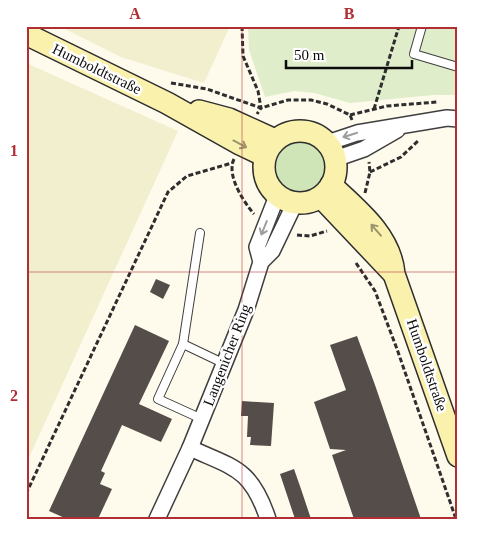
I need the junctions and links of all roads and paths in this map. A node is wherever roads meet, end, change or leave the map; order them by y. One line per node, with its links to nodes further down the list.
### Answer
1 (242, 26): 8 (path)
2 (399, 26): 9 (path)
3 (422, 26): 5 (lane)
4 (26, 34): 6 (street, Humboldtstraße)
5 (458, 67)
6 (166, 92): 8 (path); 15 (street, Humboldtstraße)
7 (445, 101): 9 (path)
8 (261, 108): 10 (path)
9 (374, 109): 10 (path)
10 (350, 115): 13 (path)
11 (458, 119): 12 (street)
12 (407, 124): 13 (street); 16 (street)
13 (357, 133): 17 (street, one-way to 17)
14 (426, 137): 18 (path)
15 (270, 148): 17 (street); 20 (street)
16 (364, 149): 17 (street); 18 (path)
17 (331, 151): 19 (street)
18 (370, 172): 21 (path)
19 (326, 191): 20 (street); 21 (street, Humboldtstraße)
20 (286, 200): 22 (street, Langenicher Ring); 23 (street, Langenicher Ring)
21 (340, 219): 23 (path); 25 (path); 32 (street, Humboldtstraße)
22 (266, 223): 27 (street, Langenicher Ring, one-way to 27); 33 (path)
23 (282, 230): 27 (street, Langenicher Ring)
24 (200, 233): 28 (lane)
25 (332, 239)
26 (352, 258): 36 (path)
27 (260, 262): 29 (street, Langenicher Ring)
28 (184, 344): 29 (lane); 30 (lane)
29 (225, 364): 30 (street, Langenicher Ring)
30 (202, 420): 31 (street, Langenicher Ring)
31 (190, 448): 34 (street, Langenicher Ring); 35 (street)
32 (458, 456)
33 (26, 494)
34 (157, 519)
35 (268, 519)
36 (456, 519)

